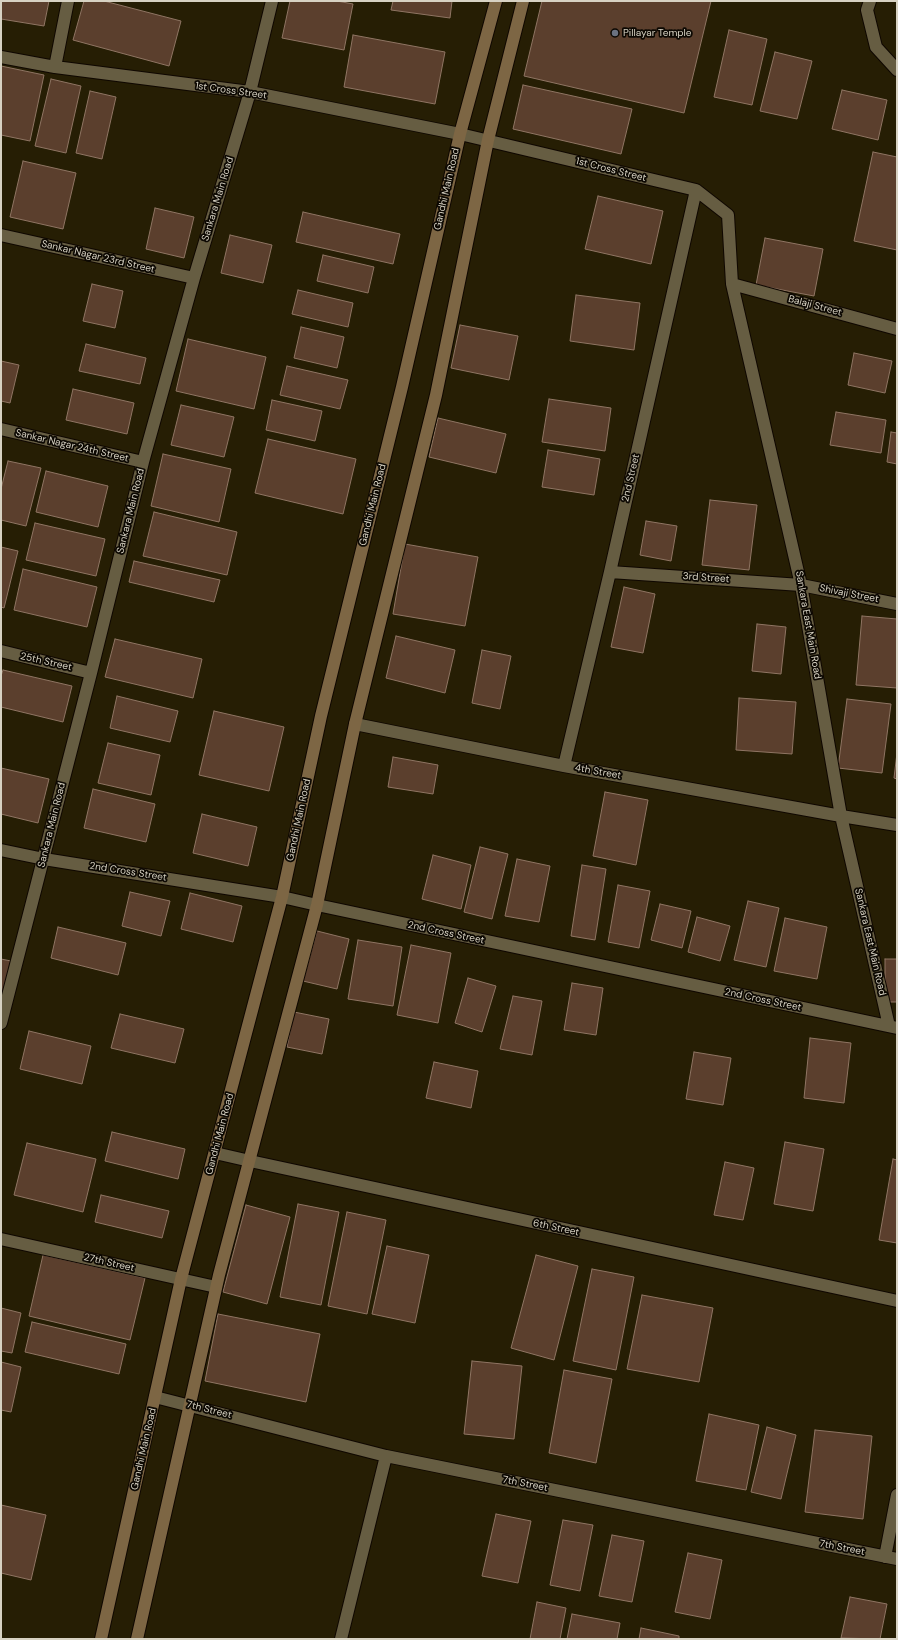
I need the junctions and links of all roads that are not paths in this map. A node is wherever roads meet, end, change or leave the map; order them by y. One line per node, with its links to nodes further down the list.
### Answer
1 (68, 1): 7 (street)
2 (272, 1): 9 (street, Sankara Main Road)
3 (496, 1): 10 (street, Gandhi Main Road)
4 (523, 1): 11 (street)
5 (869, 6): 8 (street)
6 (1, 56): 7 (street, 1st Cross Street)
7 (55, 67): 9 (street, 1st Cross Street)
8 (897, 70)
9 (250, 92): 10 (street, 1st Cross Street); 15 (street, Sankara Main Road)
10 (460, 134): 11 (street, 1st Cross Street); 31 (street, Gandhi Main Road)
11 (488, 140): 12 (street, 1st Cross Street); 25 (street)
12 (696, 190): 13 (street, 1st Cross Street); 20 (street, 2nd Street)
13 (728, 215): 16 (street, Sankara East Main Road)
14 (1, 235): 15 (street, Sankar Nagar 23rd Street)
15 (194, 278): 19 (street, Sankara Main Road)
16 (732, 284): 17 (street, Balaji Street); 21 (street, Sankara East Main Road)
17 (897, 329)
18 (1, 429): 19 (street, Sankar Nagar 24th Street)
19 (143, 462): 24 (street, Sankara Main Road)
20 (610, 572): 21 (street, 3rd Street); 26 (street, 2nd Street)
21 (801, 585): 22 (street, Shivaji Street); 27 (street, Sankara East Main Road)
22 (897, 604)
23 (1, 651): 24 (street, 25th Street)
24 (91, 673): 30 (street, Sankara Main Road)
25 (355, 724): 26 (street, 4th Street); 32 (street)
26 (564, 766): 27 (street, 4th Street)
27 (841, 816): 28 (street, 4th Street); 34 (street, Sankara East Main Road)
28 (897, 825)
29 (1, 850): 30 (street, 2nd Cross Street)
30 (44, 859): 31 (street, 2nd Cross Street); 33 (street, Sankara Main Road)
31 (282, 897): 32 (street, 2nd Cross Street); 35 (street, Gandhi Main Road)
32 (316, 905): 34 (street, 2nd Cross Street); 36 (street)
33 (1, 1023)
34 (893, 1027)
35 (215, 1153): 36 (street, 6th Street); 38 (street, Gandhi Main Road)
36 (250, 1161): 39 (street); 40 (street, 6th Street)
37 (1, 1239): 38 (street, 27th Street)
38 (181, 1279): 39 (street, 27th Street); 41 (street, Gandhi Main Road)
39 (216, 1287): 42 (street)
40 (897, 1302)
41 (156, 1397): 42 (street, 7th Street); 46 (street, Gandhi Main Road)
42 (190, 1405): 43 (street, 7th Street); 47 (street)
43 (386, 1456): 45 (street, 7th Street); 48 (street)
44 (897, 1495): 45 (street)
45 (891, 1558)
46 (101, 1639)
47 (137, 1639)
48 (341, 1639)

